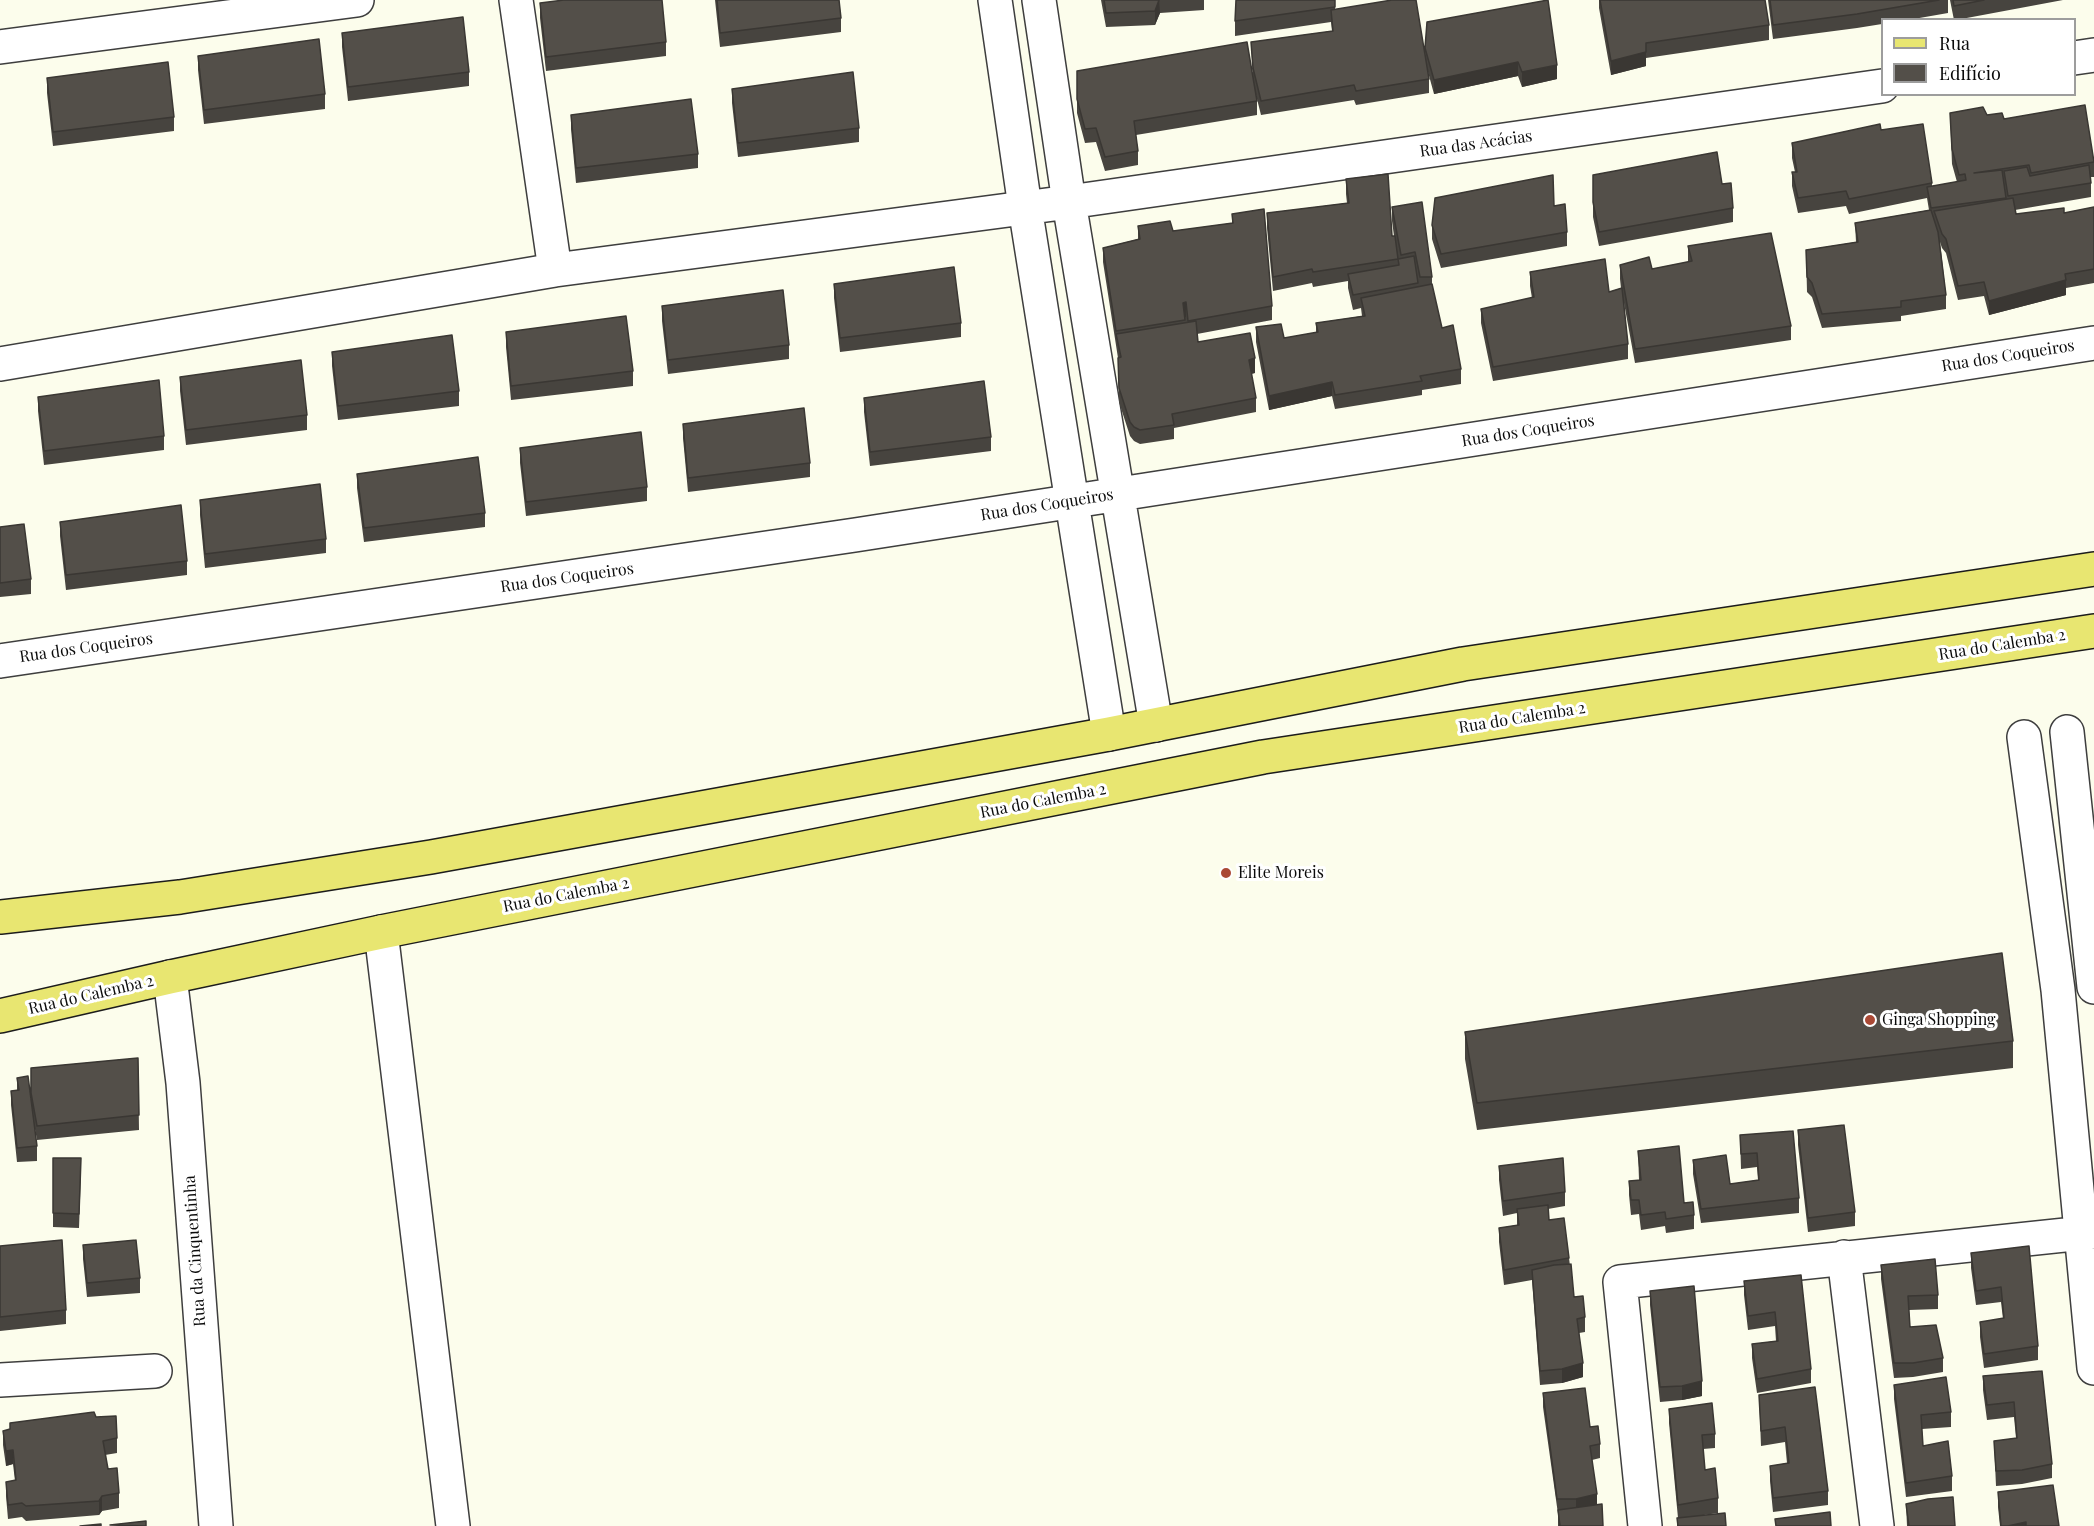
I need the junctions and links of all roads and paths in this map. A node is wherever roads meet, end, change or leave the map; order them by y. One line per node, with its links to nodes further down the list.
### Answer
1 (357, 0): 5 (street)
2 (516, 0): 11 (street)
3 (995, 0): 10 (street)
4 (1039, 0): 9 (street)
5 (0, 47)
6 (2094, 55): 7 (street)
7 (2076, 58)
8 (1881, 86): 9 (street, Rua das Acácias)
9 (1070, 202): 10 (street, Rua das Acácias); 14 (street)
10 (1024, 207): 11 (street, Rua das Acácias); 15 (street)
11 (555, 270): 13 (street, Rua das Acácias)
12 (2094, 343): 14 (street, Rua dos Coqueiros)
13 (0, 364)
14 (1118, 494): 15 (street, Rua dos Coqueiros); 19 (street)
15 (1071, 501): 18 (street, Rua dos Coqueiros); 21 (street)
16 (2094, 569): 19 (main road)
17 (2094, 631): 24 (main road, Rua do Calemba 2)
18 (0, 661)
19 (1156, 725): 21 (main road)
20 (2067, 732): 26 (street)
21 (1109, 734): 23 (main road)
22 (2024, 737): 28 (street)
23 (0, 917)
24 (381, 932): 25 (main road, Rua do Calemba 2); 34 (street)
25 (170, 977): 27 (main road, Rua do Calemba 2); 33 (street, Rua da Cinquentinha)
26 (2094, 987)
27 (0, 1016)
28 (2087, 1233): 29 (street); 30 (street)
29 (1844, 1257): 35 (street); 36 (street)
30 (2094, 1368)
31 (155, 1371): 32 (street)
32 (0, 1380)
33 (216, 1526)
34 (453, 1526)
35 (1645, 1526)
36 (1877, 1526)

